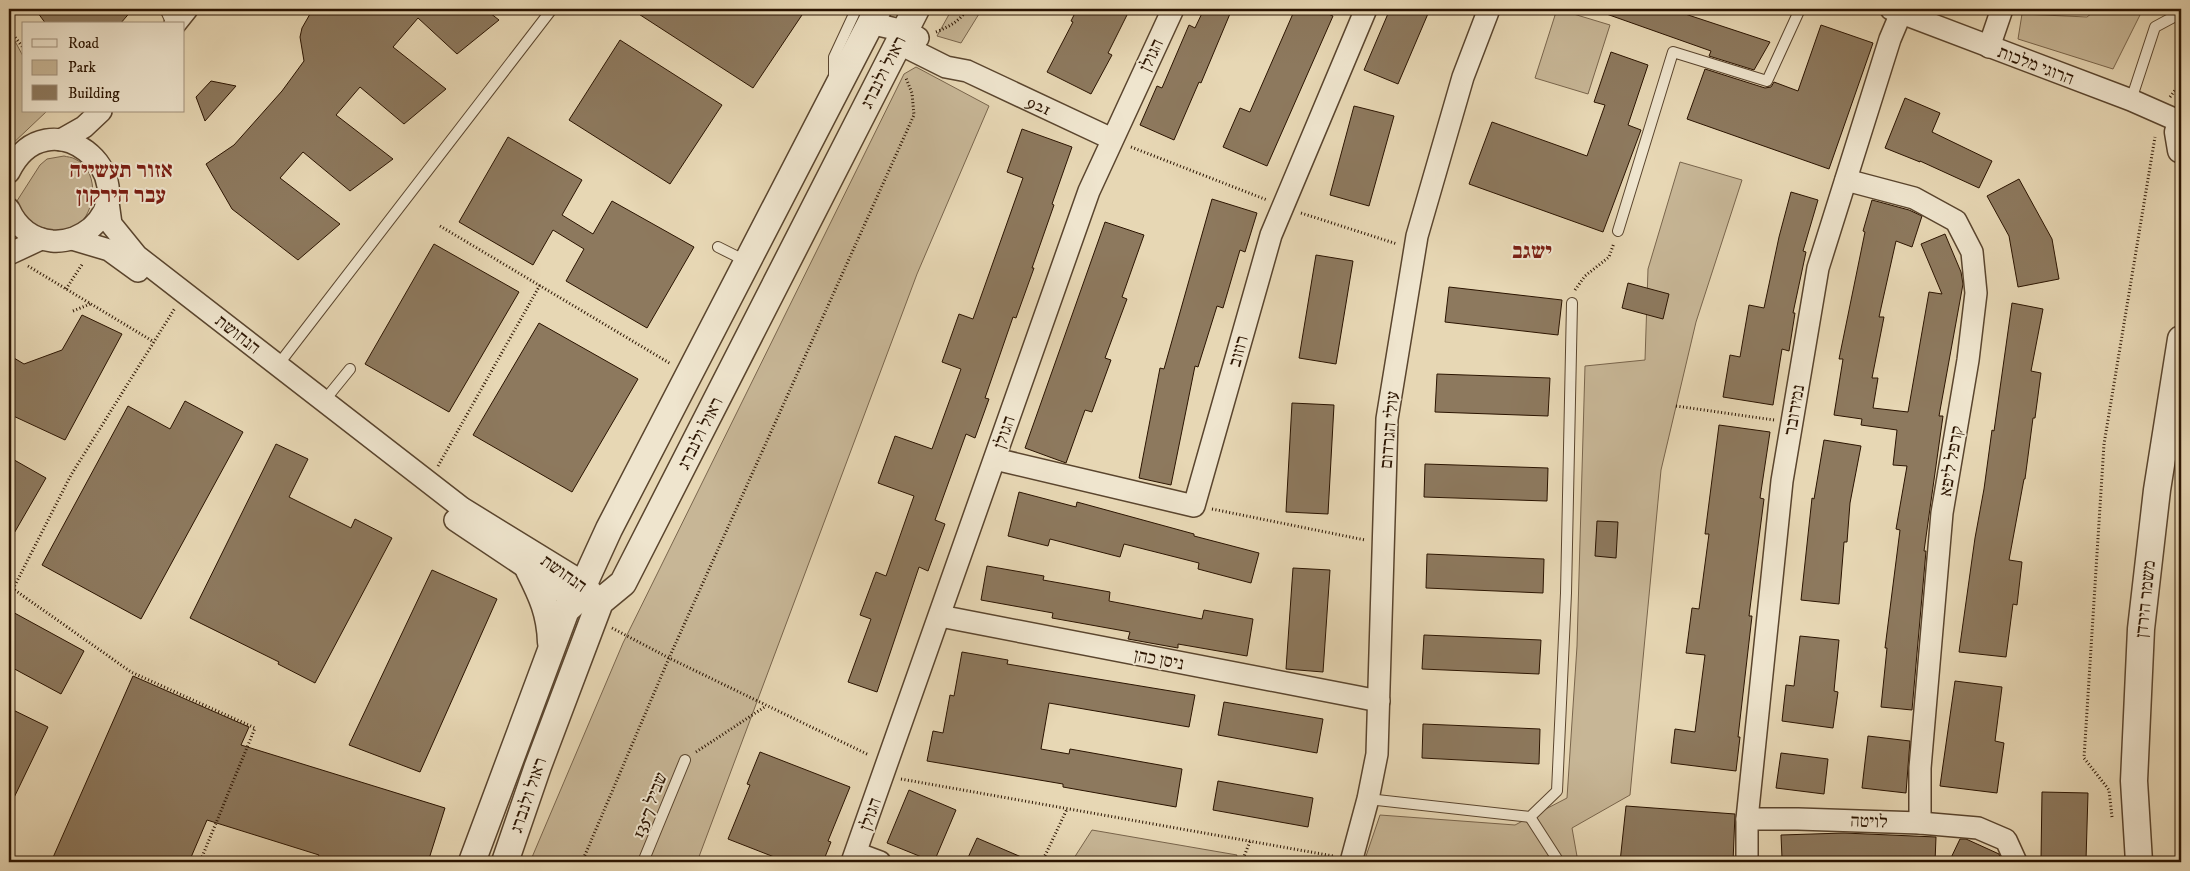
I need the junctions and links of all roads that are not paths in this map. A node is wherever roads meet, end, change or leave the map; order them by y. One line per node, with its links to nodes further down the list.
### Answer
1 (165, 9): 12 (lane)
2 (187, 9): 13 (street)
3 (552, 9): 34 (lane)
4 (1173, 9): 19 (street, הגולן)
5 (1366, 9): 37 (street, רוזוב)
6 (1489, 9): 42 (street, עולי הגרדום)
7 (1800, 9): 26 (lane)
8 (2002, 9): 15 (street)
9 (1896, 11): 15 (street, הרוגי מלכות); 23 (street, נמירובר)
10 (2181, 13): 16 (lane)
11 (865, 14): 14 (street); 31 (street, ראול ולנברג)
12 (172, 22)
13 (175, 22)
14 (908, 33): 19 (street, 921); 39 (street, ראול ולנברג)
15 (1989, 47): 16 (street, הרוגי מלכות)
16 (2131, 100): 18 (street, הרוגי מלכות)
17 (100, 112): 20 (street)
18 (2174, 119): 21 (street)
19 (1112, 139): 37 (street, הגולן)
20 (61, 140): 22 (street); 24 (street, הנחושת)
21 (2181, 150)
22 (9, 172)
23 (1846, 180): 46 (street, נמירובר); 47 (street, קרפל ליפא)
24 (107, 195): 28 (street); 34 (street, הנחושת)
25 (9, 209): 27 (street)
26 (1618, 231)
27 (41, 239): 28 (street); 30 (street)
28 (72, 239): 38 (street, הנחושת)
29 (718, 247): 31 (lane)
30 (9, 254)
31 (747, 262): 39 (street, ראול ולנברג)
32 (1572, 303): 45 (lane)
33 (2181, 339): 57 (street, משמר הירדן)
34 (278, 365): 36 (street, הנחושת)
35 (350, 368): 36 (lane)
36 (324, 401): 39 (street, הנחושת)
37 (994, 459): 40 (street, הגולן)
38 (530, 570): 39 (street, הנחושת); 41 (street)
39 (587, 595): 41 (street, ראול ולנברג); 51 (street, ראול ולנברג)
40 (940, 616): 42 (street, ניסן כהן); 48 (street, הגולן)
41 (551, 648): 50 (street, ראול ולנברג)
42 (1379, 701): 44 (street, עולי הגרדום)
43 (685, 760): 52 (lane, שביל 1357)
44 (1368, 799): 45 (lane); 49 (street, עולי הגרדום)
45 (1530, 817): 54 (lane)
46 (1747, 819): 47 (street, לויטה); 55 (street)
47 (1920, 822): 56 (street, לויטה)
48 (854, 857): 53 (street)
49 (1352, 861)
50 (472, 862)
51 (505, 862)
52 (643, 862)
53 (880, 862)
54 (1559, 862)
55 (1747, 862)
56 (2016, 862)
57 (2139, 862)

